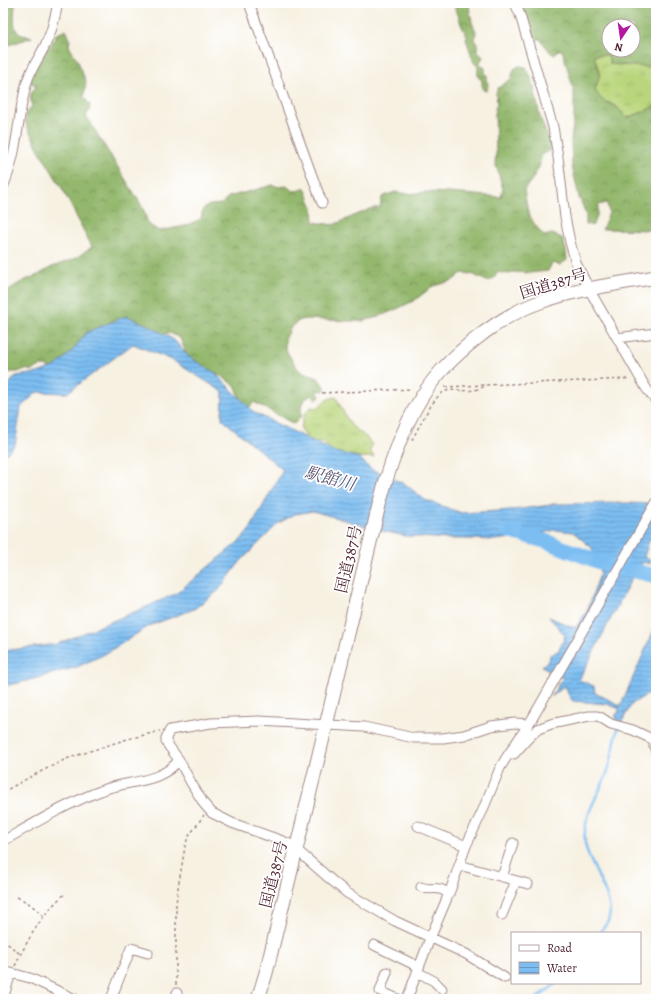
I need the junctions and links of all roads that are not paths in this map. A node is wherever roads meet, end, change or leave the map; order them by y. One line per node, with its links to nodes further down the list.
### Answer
1 (58, 3): 4 (street)
2 (249, 3): 5 (street)
3 (515, 3): 7 (street)
4 (3, 187)
5 (322, 203)
6 (656, 277): 7 (highway, 国道387号)
7 (590, 290): 9 (street); 13 (highway, 国道387号)
8 (656, 333): 9 (street)
9 (618, 338): 10 (street)
10 (656, 401)
11 (656, 503): 12 (street)
12 (530, 721): 13 (street); 17 (street)
13 (327, 723): 16 (street); 22 (highway, 国道387号)
14 (655, 739): 15 (street); 17 (street)
15 (656, 752)
16 (179, 760): 19 (street); 22 (street)
17 (499, 771): 21 (street)
18 (418, 826): 21 (street)
19 (3, 841)
20 (512, 843): 24 (street)
21 (466, 846): 23 (street)
22 (296, 850): 30 (street); 41 (highway, 国道387号)
23 (459, 865): 24 (street); 28 (street)
24 (502, 877): 25 (street)
25 (516, 881): 26 (street); 29 (street)
26 (528, 884)
27 (421, 887): 28 (street)
28 (449, 894): 30 (street)
29 (502, 915)
30 (431, 937): 33 (street); 36 (street)
31 (374, 945): 33 (street)
32 (148, 953): 40 (street)
33 (418, 970): 37 (street); 43 (street)
34 (7, 972): 38 (street); 39 (street)
35 (387, 972): 42 (street)
36 (505, 978)
37 (442, 989)
38 (3, 999)
39 (75, 999)
40 (111, 999)
41 (258, 999)
42 (398, 999)
43 (407, 999)

